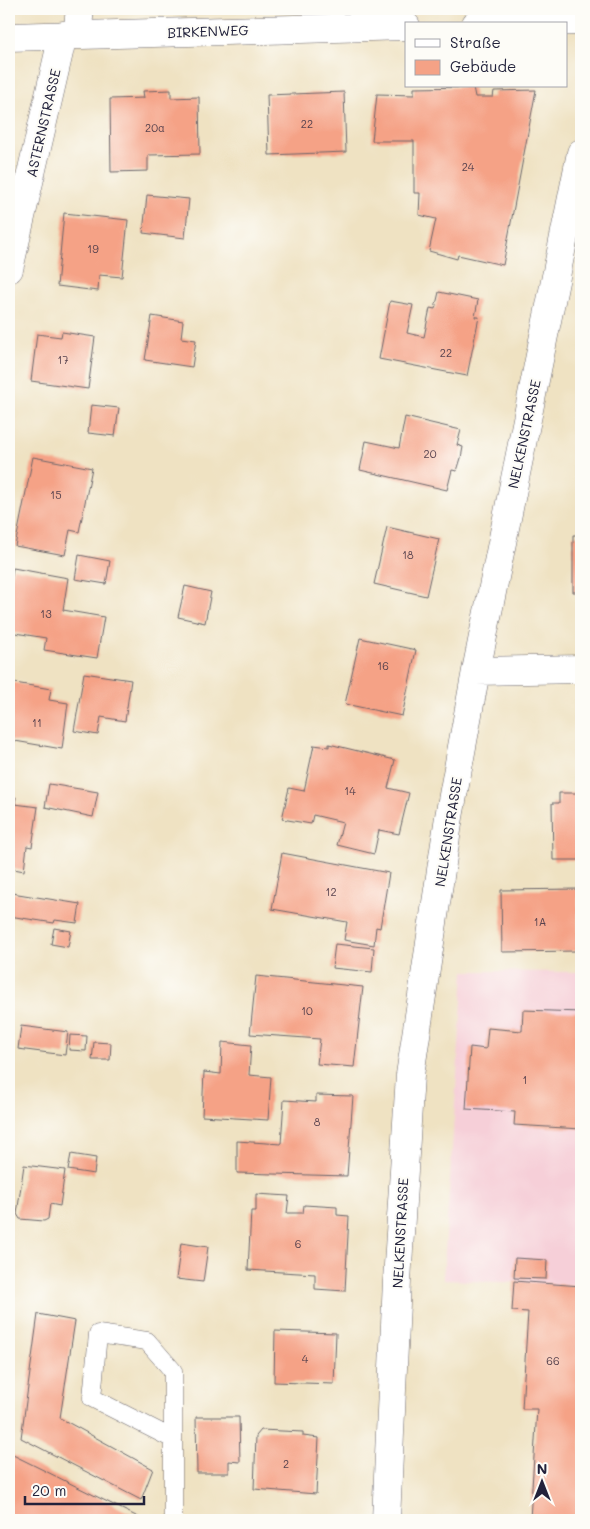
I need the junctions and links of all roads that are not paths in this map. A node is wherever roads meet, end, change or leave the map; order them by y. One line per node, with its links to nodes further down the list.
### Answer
1 (80, 9): 5 (street, ASTERNSTRASSE)
2 (581, 21): 3 (street)
3 (546, 22)
4 (405, 26): 5 (street, BIRKENWEG)
5 (70, 35): 6 (street, BIRKENWEG); 8 (street, ASTERNSTRASSE)
6 (9, 37)
7 (581, 153): 10 (street, NELKENSTRASSE)
8 (9, 269)
9 (581, 669): 10 (street)
10 (476, 671): 13 (street, NELKENSTRASSE)
11 (173, 1439): 11 (lane); 12 (lane)
12 (173, 1520)
13 (386, 1520)

